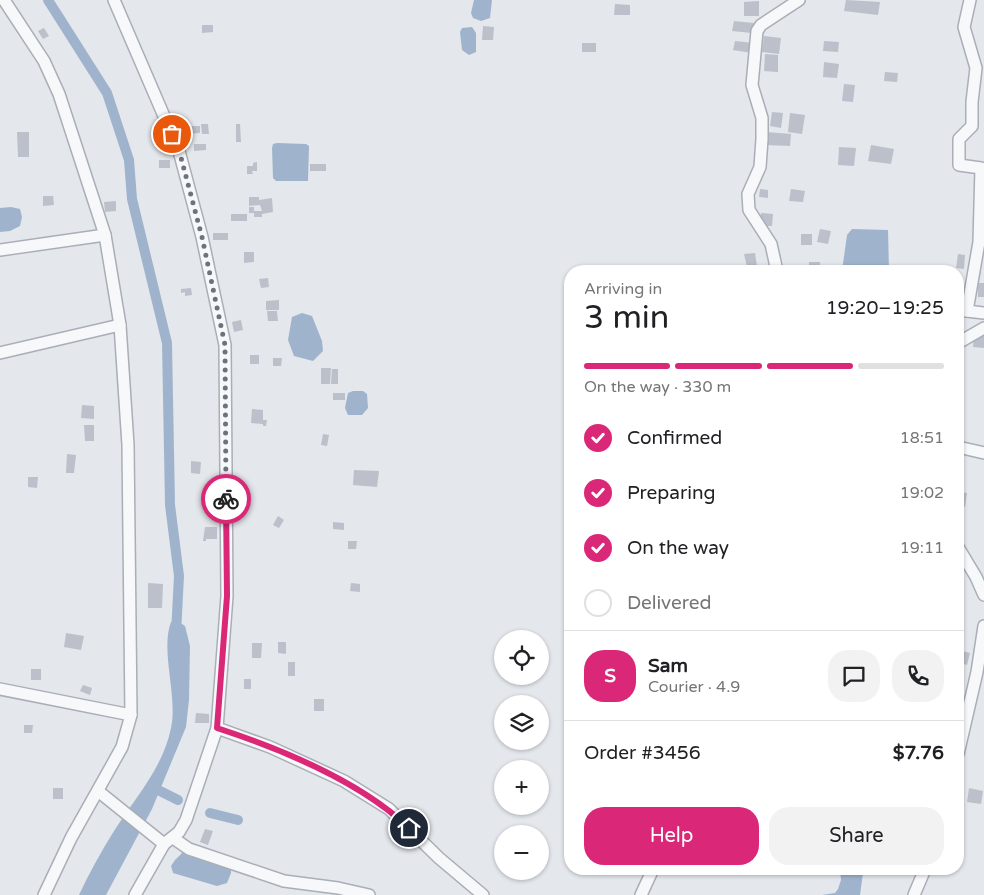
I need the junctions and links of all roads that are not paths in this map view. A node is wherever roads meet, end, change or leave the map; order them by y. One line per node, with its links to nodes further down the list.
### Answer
1 (4, 0): 5 (street)
2 (114, 0): 22 (street)
3 (799, 0): 7 (street)
4 (970, 0): 8 (street)
5 (105, 235): 6 (street); 11 (street)
6 (0, 250)
7 (776, 265)
8 (964, 302)
9 (964, 310): 10 (street)
10 (984, 313)
11 (120, 324): 14 (street); 21 (street)
12 (984, 328): 13 (street)
13 (964, 340)
14 (0, 353)
15 (964, 448): 16 (street)
16 (984, 453)
17 (964, 557): 18 (street)
18 (984, 595)
19 (984, 626): 23 (street)
20 (0, 689): 21 (street)
21 (131, 715): 24 (street)
22 (217, 728): 25 (street); 31 (street)
23 (964, 728)
24 (98, 791): 25 (street); 28 (street)
25 (168, 841): 29 (street); 30 (street)
26 (650, 875): 32 (street)
27 (922, 875): 33 (street)
28 (44, 895)
29 (135, 895)
30 (369, 895)
31 (483, 895)
32 (641, 895)
33 (914, 895)

